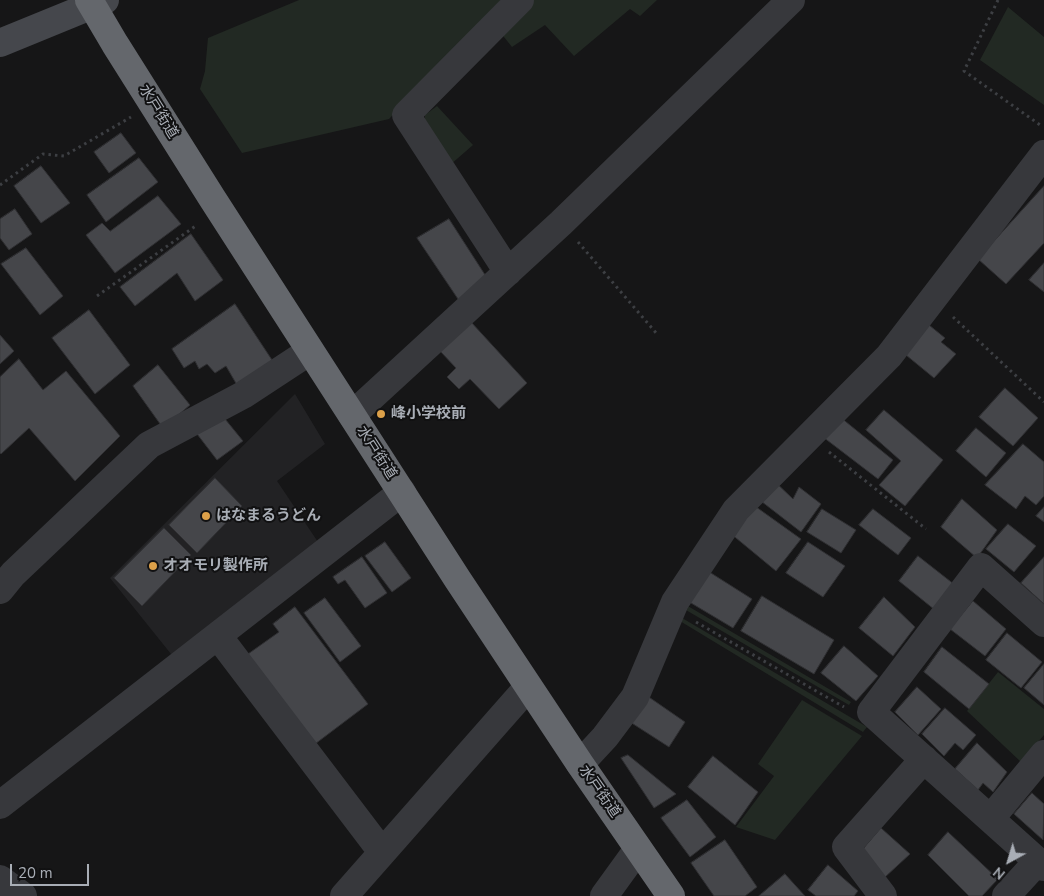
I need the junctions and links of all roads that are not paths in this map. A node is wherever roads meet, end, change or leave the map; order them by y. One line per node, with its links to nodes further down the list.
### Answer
1 (520, 0): 6 (street)
2 (791, 0): 6 (street)
3 (95, 1): 4 (street); 7 (highway, 水戸街道)
4 (0, 43)
5 (1044, 154): 16 (street)
6 (508, 272): 8 (street)
7 (310, 351): 8 (highway, 水戸街道); 10 (street)
8 (352, 415): 9 (highway, 水戸街道)
9 (402, 492): 12 (street); 13 (highway, 水戸街道)
10 (4, 574)
11 (1044, 622): 15 (street)
12 (218, 636): 17 (street); 20 (street)
13 (528, 687): 16 (highway, 水戸街道); 20 (street)
14 (1044, 754): 18 (street)
15 (924, 759): 18 (street); 27 (street)
16 (580, 764): 19 (highway, 水戸街道)
17 (0, 805)
18 (991, 818): 21 (street)
19 (638, 848): 25 (street); 26 (highway, 水戸街道)
20 (382, 852): 24 (street)
21 (1041, 864): 28 (street)
22 (0, 879): 23 (street)
23 (23, 896)
24 (344, 896)
25 (604, 896)
26 (671, 896)
27 (883, 896)
28 (1006, 896)

